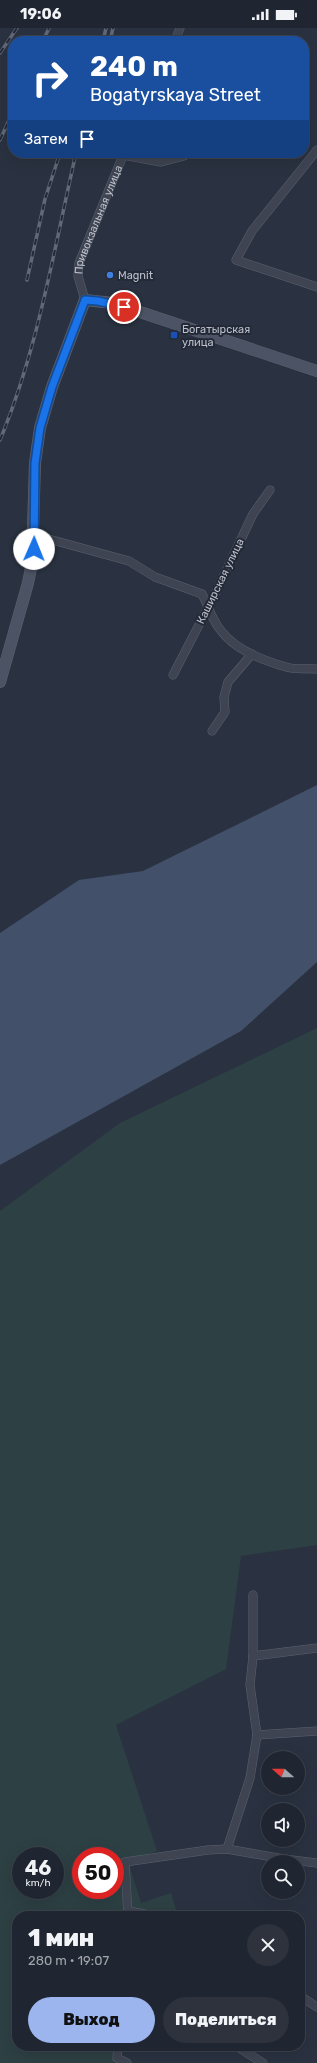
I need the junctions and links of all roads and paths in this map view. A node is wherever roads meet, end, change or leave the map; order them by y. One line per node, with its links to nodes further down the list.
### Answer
1 (317, 150): 5 (street)
2 (122, 158): 6 (street, Привокзальная улица)
3 (142, 158): 4 (street)
4 (176, 158)
5 (317, 287)
6 (85, 300): 7 (main road); 9 (main road)
7 (317, 371)
8 (270, 490): 10 (street, Каширская улица)
9 (34, 536): 10 (street); 14 (main road)
10 (208, 605): 11 (street); 13 (street, Каширская улица)
11 (252, 654): 12 (street); 15 (street)
12 (317, 669)
13 (173, 675)
14 (0, 682)
15 (212, 730)
16 (253, 1595): 18 (street)
17 (317, 1648): 18 (street)
18 (253, 1656): 20 (street)
19 (317, 1731): 20 (street)
20 (256, 1735): 21 (street)
21 (227, 1849): 22 (street); 23 (street)
22 (317, 1863)
23 (129, 1911)
24 (305, 1999): 25 (street)
25 (317, 2007)
26 (118, 2051): 28 (street)
27 (244, 2051): 29 (street)
28 (127, 2063)
29 (263, 2063)

